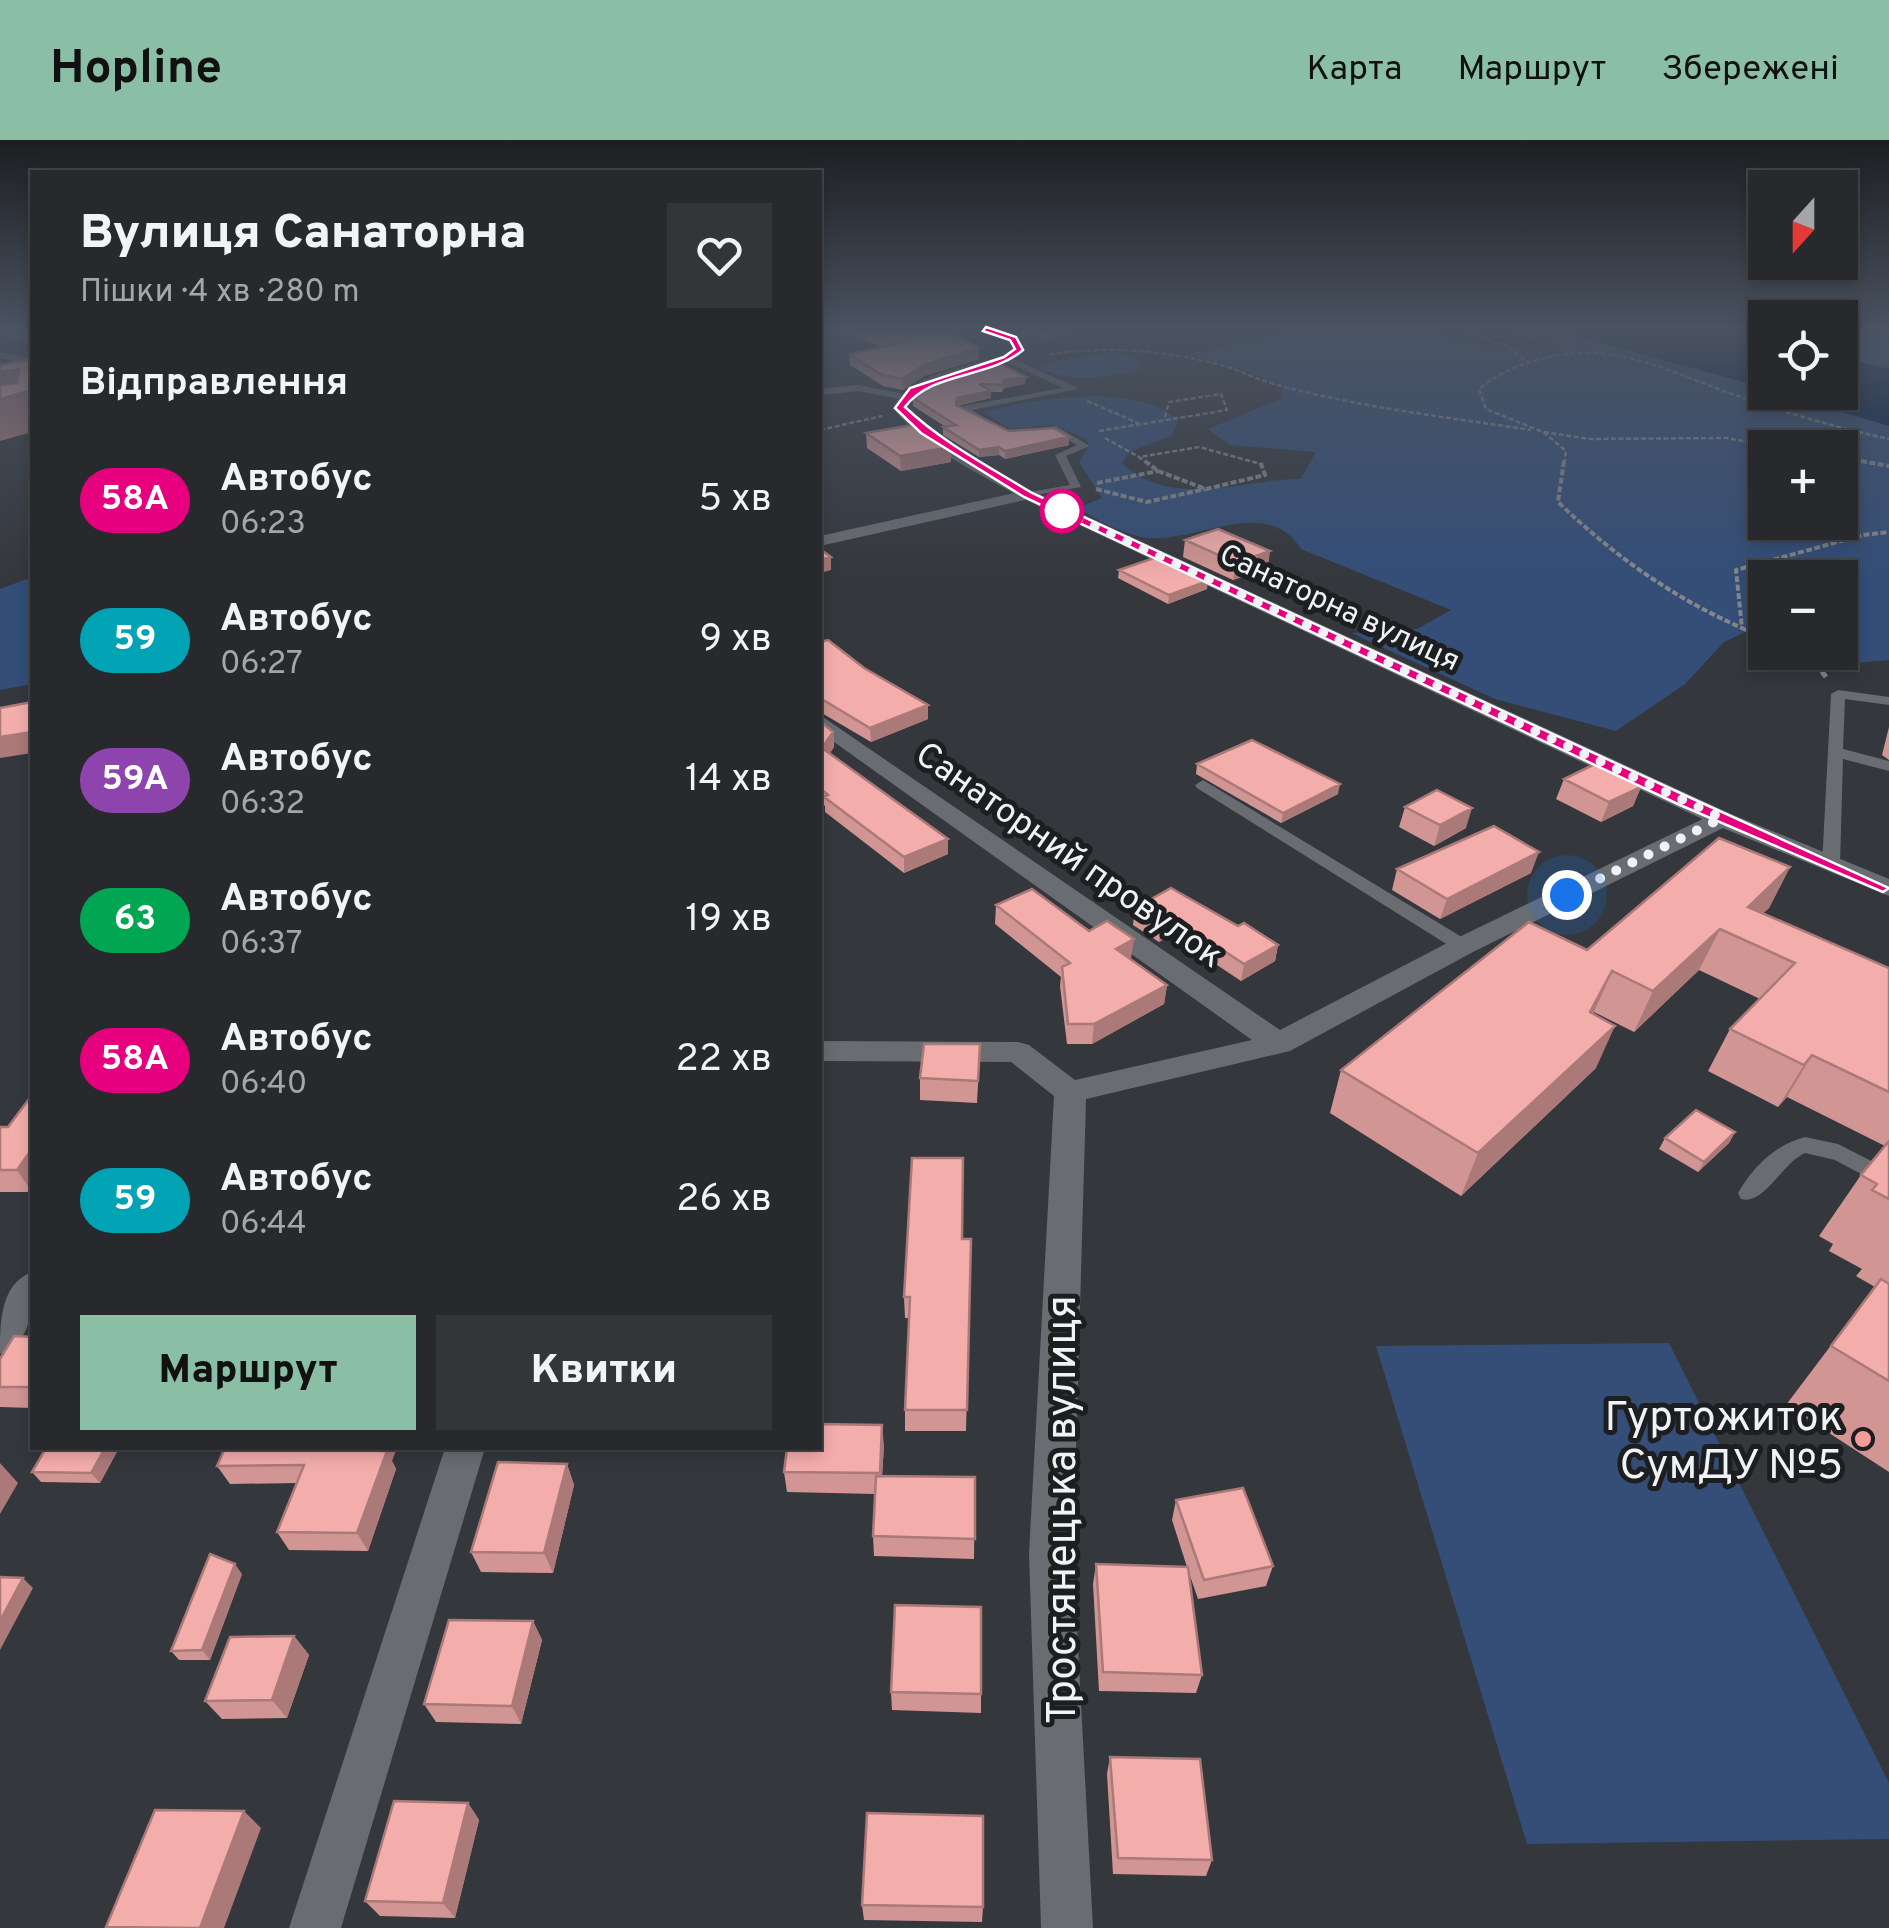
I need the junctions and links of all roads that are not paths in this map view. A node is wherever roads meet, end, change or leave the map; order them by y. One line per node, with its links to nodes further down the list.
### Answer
1 (910, 413): 5 (street, Санаторна вулиця)
2 (971, 413): 3 (lane)
3 (992, 426)
4 (1013, 433): 5 (lane)
5 (1028, 495): 6 (street); 12 (street, Санаторна вулиця)
6 (822, 540)
7 (1889, 701): 9 (lane)
8 (822, 723): 16 (street, Санаторний провулок)
9 (1836, 752): 10 (lane); 13 (lane)
10 (1889, 766)
11 (1204, 785): 15 (lane)
12 (1722, 818): 13 (street, Санаторна вулиця); 15 (street)
13 (1831, 865): 14 (street, Санаторна вулиця)
14 (1889, 888)
15 (1463, 946): 16 (street)
16 (1279, 1044): 18 (street)
17 (822, 1050): 18 (street)
18 (1070, 1092): 25 (street, Тростянецька вулиця)
19 (1889, 1181): 20 (lane)
20 (1749, 1194)
21 (30, 1290): 22 (street)
22 (0, 1338)
23 (464, 1450): 24 (street)
24 (315, 1928)
25 (1067, 1928)

